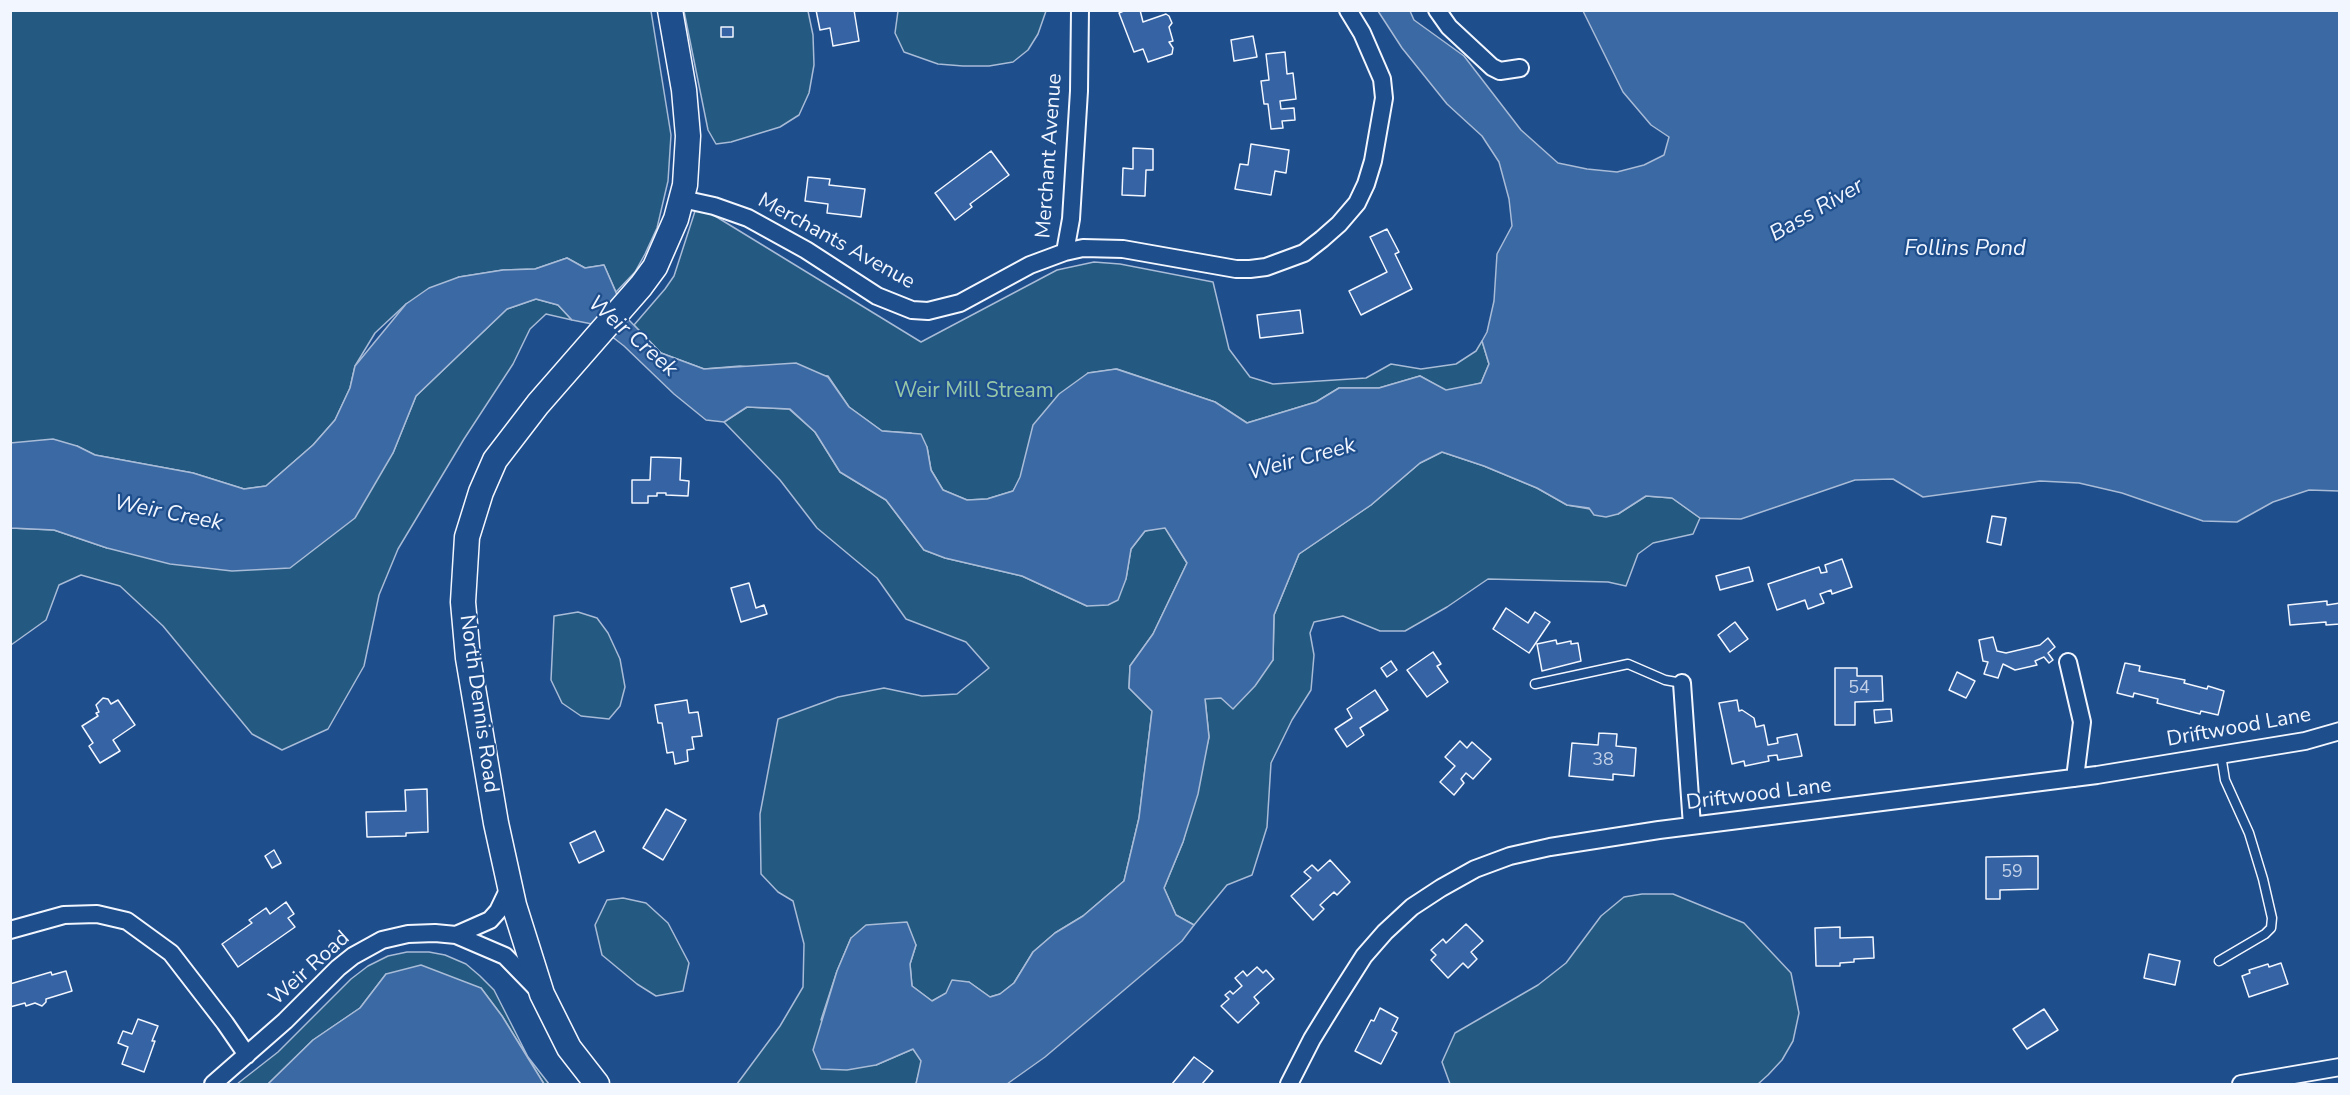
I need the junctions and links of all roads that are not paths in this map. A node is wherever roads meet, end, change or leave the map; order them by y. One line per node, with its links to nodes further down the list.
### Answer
1 (670, 10): 6 (main road, North Dennis Road)
2 (1080, 10): 7 (street, Merchant Avenue)
3 (1348, 10): 7 (street, Merchant Avenue)
4 (1437, 10): 5 (street)
5 (1520, 68)
6 (682, 199): 7 (street, Merchants Avenue); 15 (main road, North Dennis Road)
7 (1065, 252)
8 (2068, 662): 13 (street)
9 (1682, 683): 10 (lane); 14 (street)
10 (1535, 684)
11 (2340, 731): 12 (street, Driftwood Lane)
12 (2221, 755): 13 (street, Driftwood Lane); 18 (lane)
13 (2075, 778): 14 (street, Driftwood Lane)
14 (1692, 826): 24 (street, Driftwood Lane)
15 (510, 886): 17 (street, Weir Road); 19 (main road, North Dennis Road)
16 (10, 930): 20 (street)
17 (456, 935): 19 (street, Weir Road); 20 (street, Weir Road)
18 (2219, 961)
19 (542, 994): 23 (main road, North Dennis Road)
20 (247, 1055): 22 (street, Weir Road)
21 (2340, 1067): 25 (street)
22 (213, 1084)
23 (597, 1084)
24 (1289, 1084)
25 (2241, 1084)

